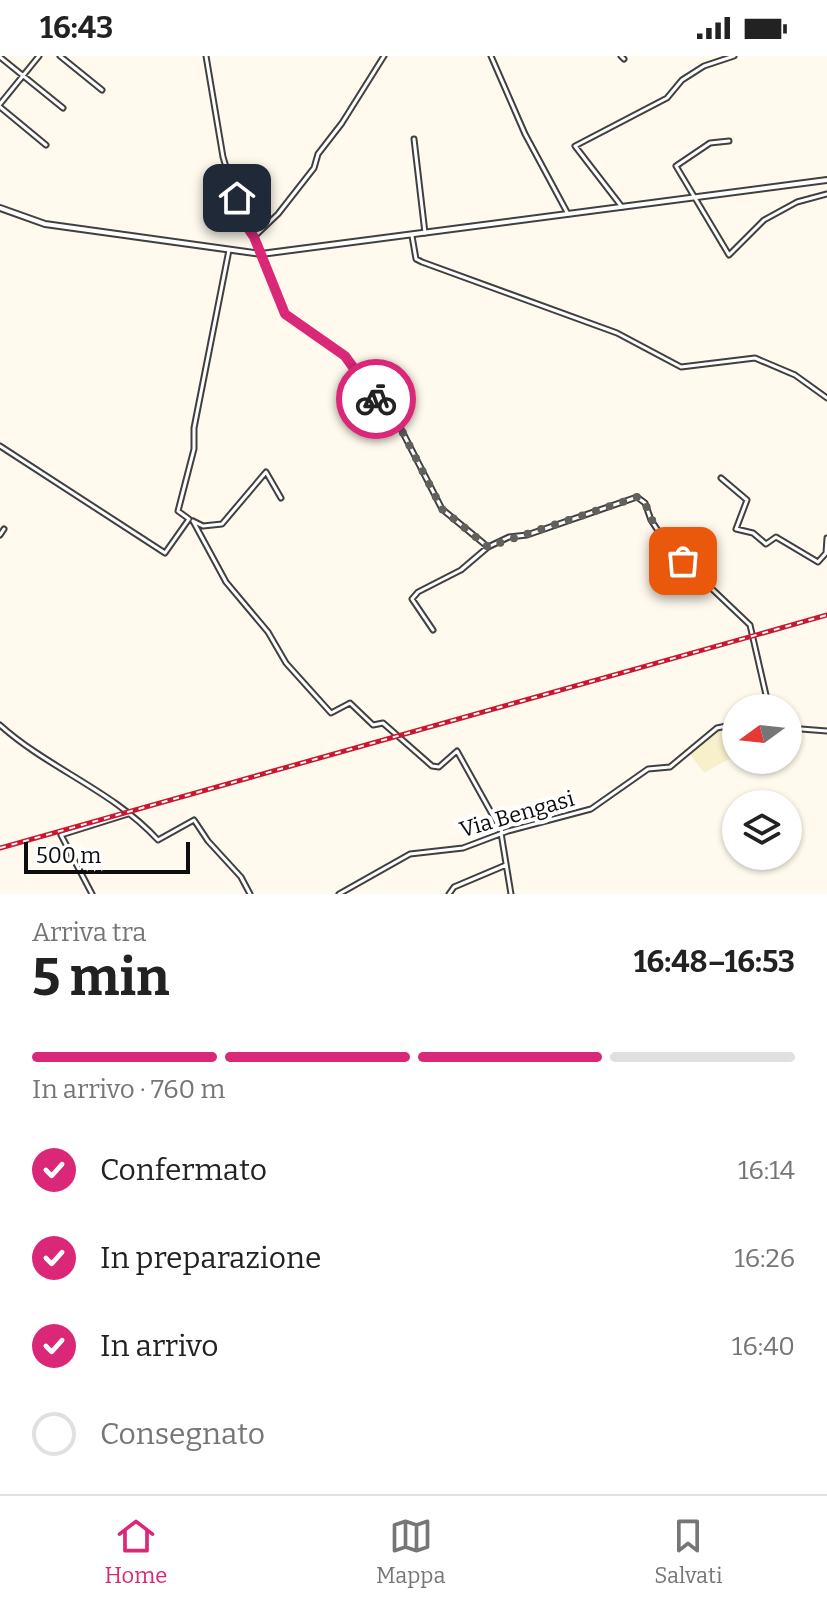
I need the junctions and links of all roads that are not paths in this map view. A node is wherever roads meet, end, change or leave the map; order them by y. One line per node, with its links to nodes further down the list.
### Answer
1 (39, 56): 8 (street)
2 (60, 56): 9 (street)
3 (206, 56): 23 (street)
4 (384, 56): 23 (street)
5 (491, 56): 20 (street)
6 (734, 56): 18 (street)
7 (0, 57): 8 (street)
8 (23, 76): 10 (street); 11 (street)
9 (102, 90)
10 (0, 105): 14 (street)
11 (63, 108)
12 (414, 139): 21 (street)
13 (729, 141): 17 (street)
14 (46, 145)
15 (827, 180): 17 (street)
16 (827, 194): 17 (street)
17 (696, 197): 18 (street)
18 (622, 207): 20 (street)
19 (0, 208): 24 (street)
20 (568, 214): 21 (street)
21 (425, 233): 22 (street)
22 (412, 235): 25 (street); 26 (street)
23 (254, 237): 25 (street)
24 (229, 250): 25 (street); 30 (street)
25 (261, 254): 34 (street)
26 (827, 398)
27 (0, 446): 30 (street)
28 (721, 478): 33 (street)
29 (281, 498): 30 (street)
30 (191, 520): 42 (street)
31 (4, 529): 32 (street)
32 (0, 535)
33 (827, 538)
34 (488, 547): 35 (street); 36 (street)
35 (433, 630)
36 (766, 694)
37 (0, 725): 41 (street)
38 (722, 727): 42 (street, Via Bengasi)
39 (802, 729): 40 (street)
40 (827, 731)
41 (128, 814): 44 (street); 45 (street)
42 (502, 833): 43 (street); 46 (street, Via Bengasi)
43 (506, 865): 47 (street); 48 (street)
44 (92, 894)
45 (250, 894)
46 (339, 894)
47 (449, 894)
48 (511, 894)

